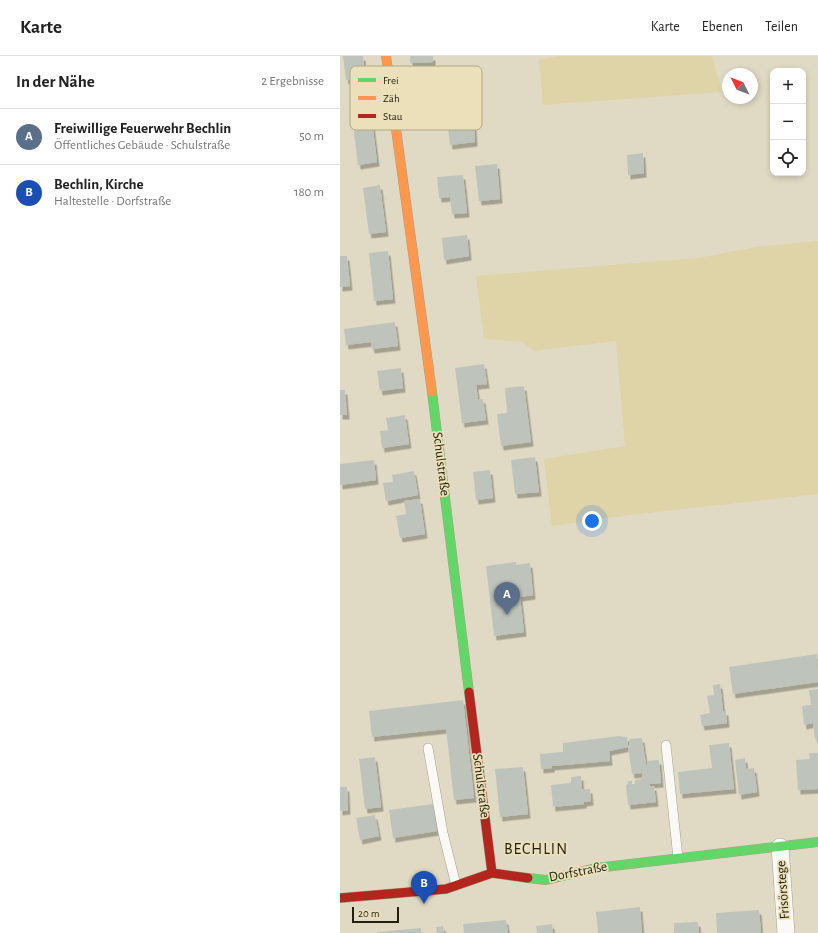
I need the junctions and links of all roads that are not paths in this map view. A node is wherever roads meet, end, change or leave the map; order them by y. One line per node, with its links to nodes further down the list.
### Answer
1 (386, 56): 2 (street, Schulstraße)
2 (387, 66)
3 (396, 130): 9 (street, Schulstraße)
4 (666, 745): 8 (lane)
5 (428, 748): 10 (lane)
6 (818, 842): 7 (street, Dorfstraße)
7 (780, 846): 8 (street, Dorfstraße); 12 (street, Frisörstege)
8 (678, 858): 9 (street, Dorfstraße)
9 (492, 873): 10 (street, Dorfstraße)
10 (456, 886): 11 (street, Dorfstraße)
11 (340, 898)
12 (786, 933)

